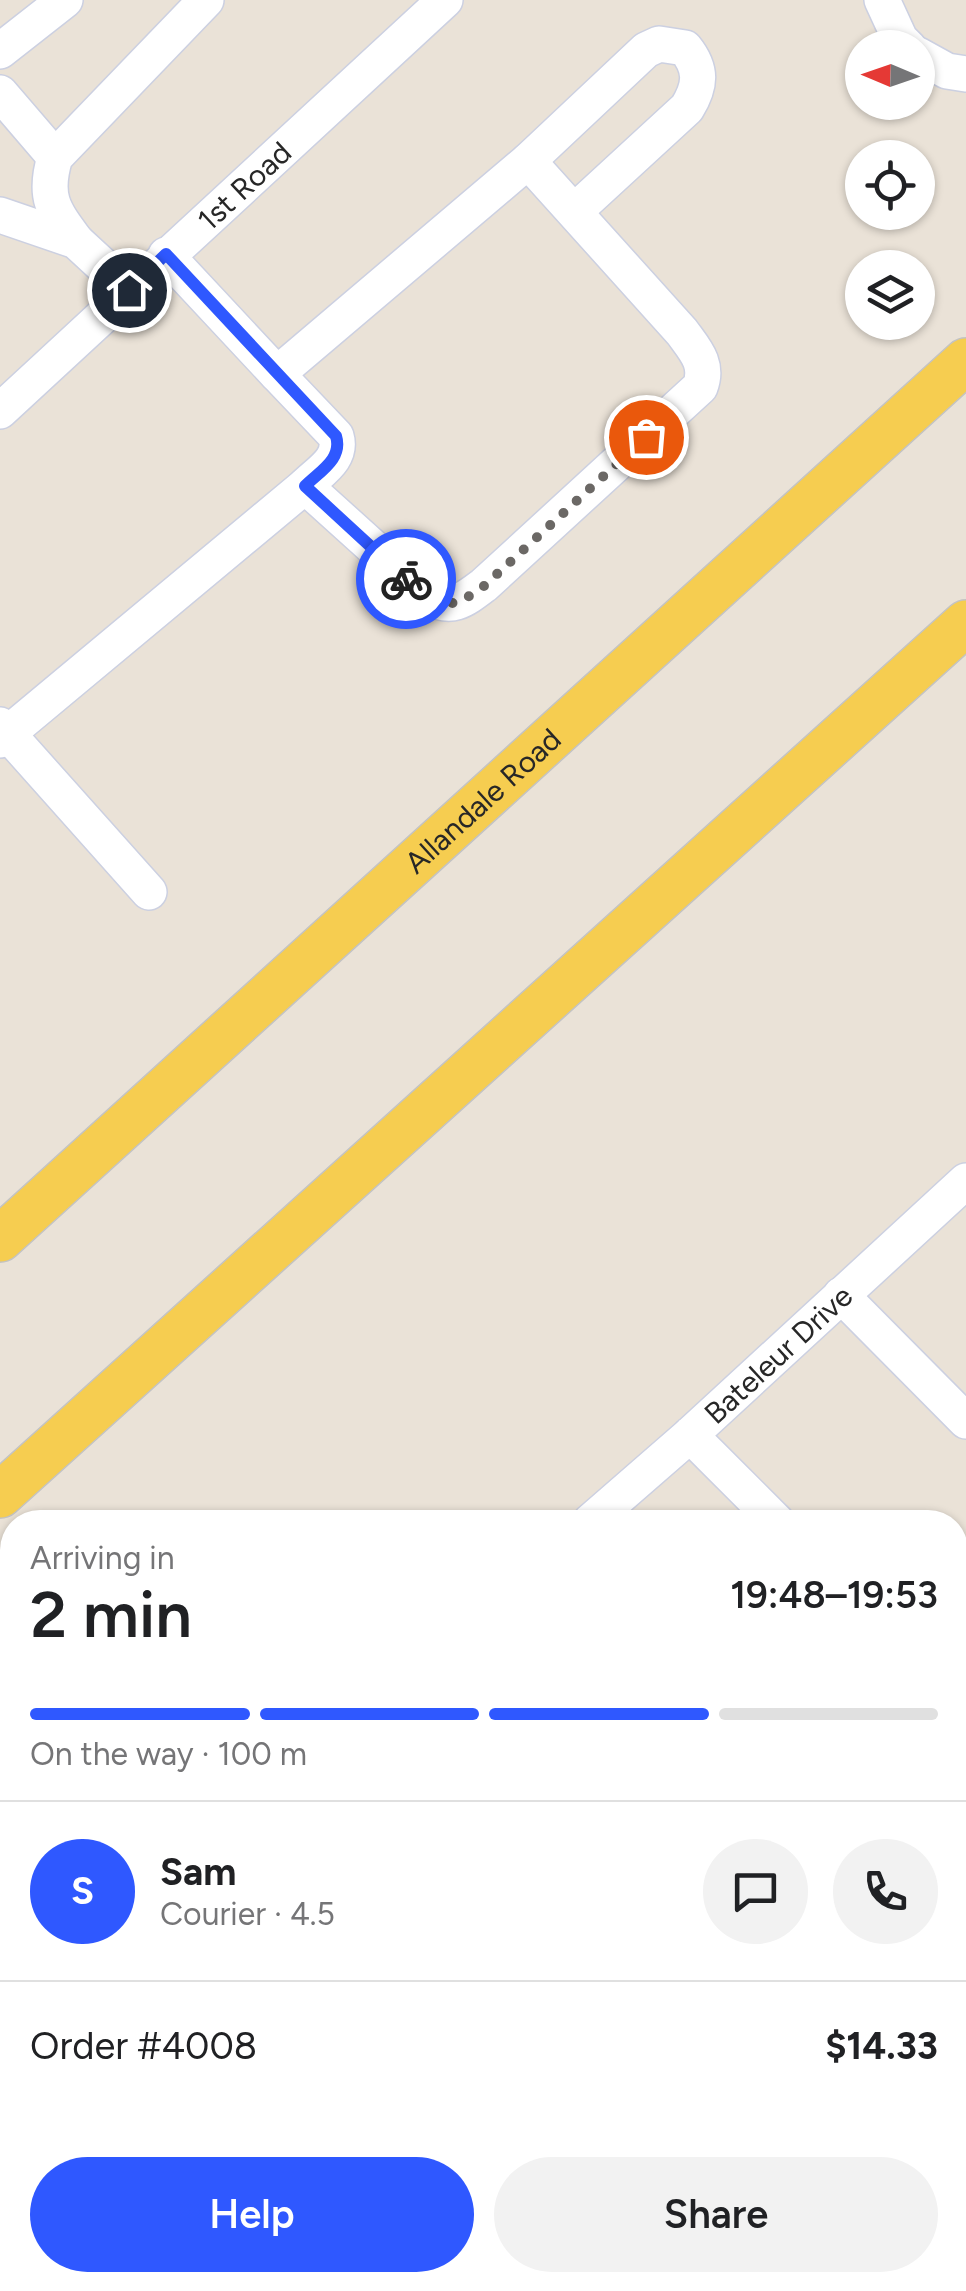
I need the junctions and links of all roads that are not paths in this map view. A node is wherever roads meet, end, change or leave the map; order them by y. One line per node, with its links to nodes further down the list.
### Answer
1 (65, 0): 6 (street)
2 (206, 0): 10 (street)
3 (445, 0): 15 (street, 1st Road)
4 (882, 0): 5 (street)
5 (896, 30)
6 (0, 51)
7 (935, 64): 8 (street)
8 (966, 74)
9 (0, 92): 10 (street)
10 (55, 156): 14 (street)
11 (528, 161): 12 (street); 12 (street); 18 (street)
12 (575, 211): 20 (street)
13 (0, 215): 14 (street)
14 (76, 242): 16 (street)
15 (166, 254): 16 (street, 1st Road); 18 (street)
16 (129, 290): 19 (street, 1st Road)
17 (966, 361): 25 (main road, Allandale Road)
18 (278, 374): 20 (street)
19 (0, 411)
20 (305, 486): 22 (street)
21 (966, 623): 29 (main road)
22 (2, 733): 23 (street)
23 (149, 892)
24 (966, 1180): 26 (street, Bateleur Drive)
25 (0, 1239)
26 (841, 1295): 27 (street); 28 (street, Bateleur Drive)
27 (966, 1421)
28 (690, 1434): 30 (street, Bateleur Drive); 31 (street)
29 (0, 1495)
30 (604, 1510)
31 (765, 1510)

